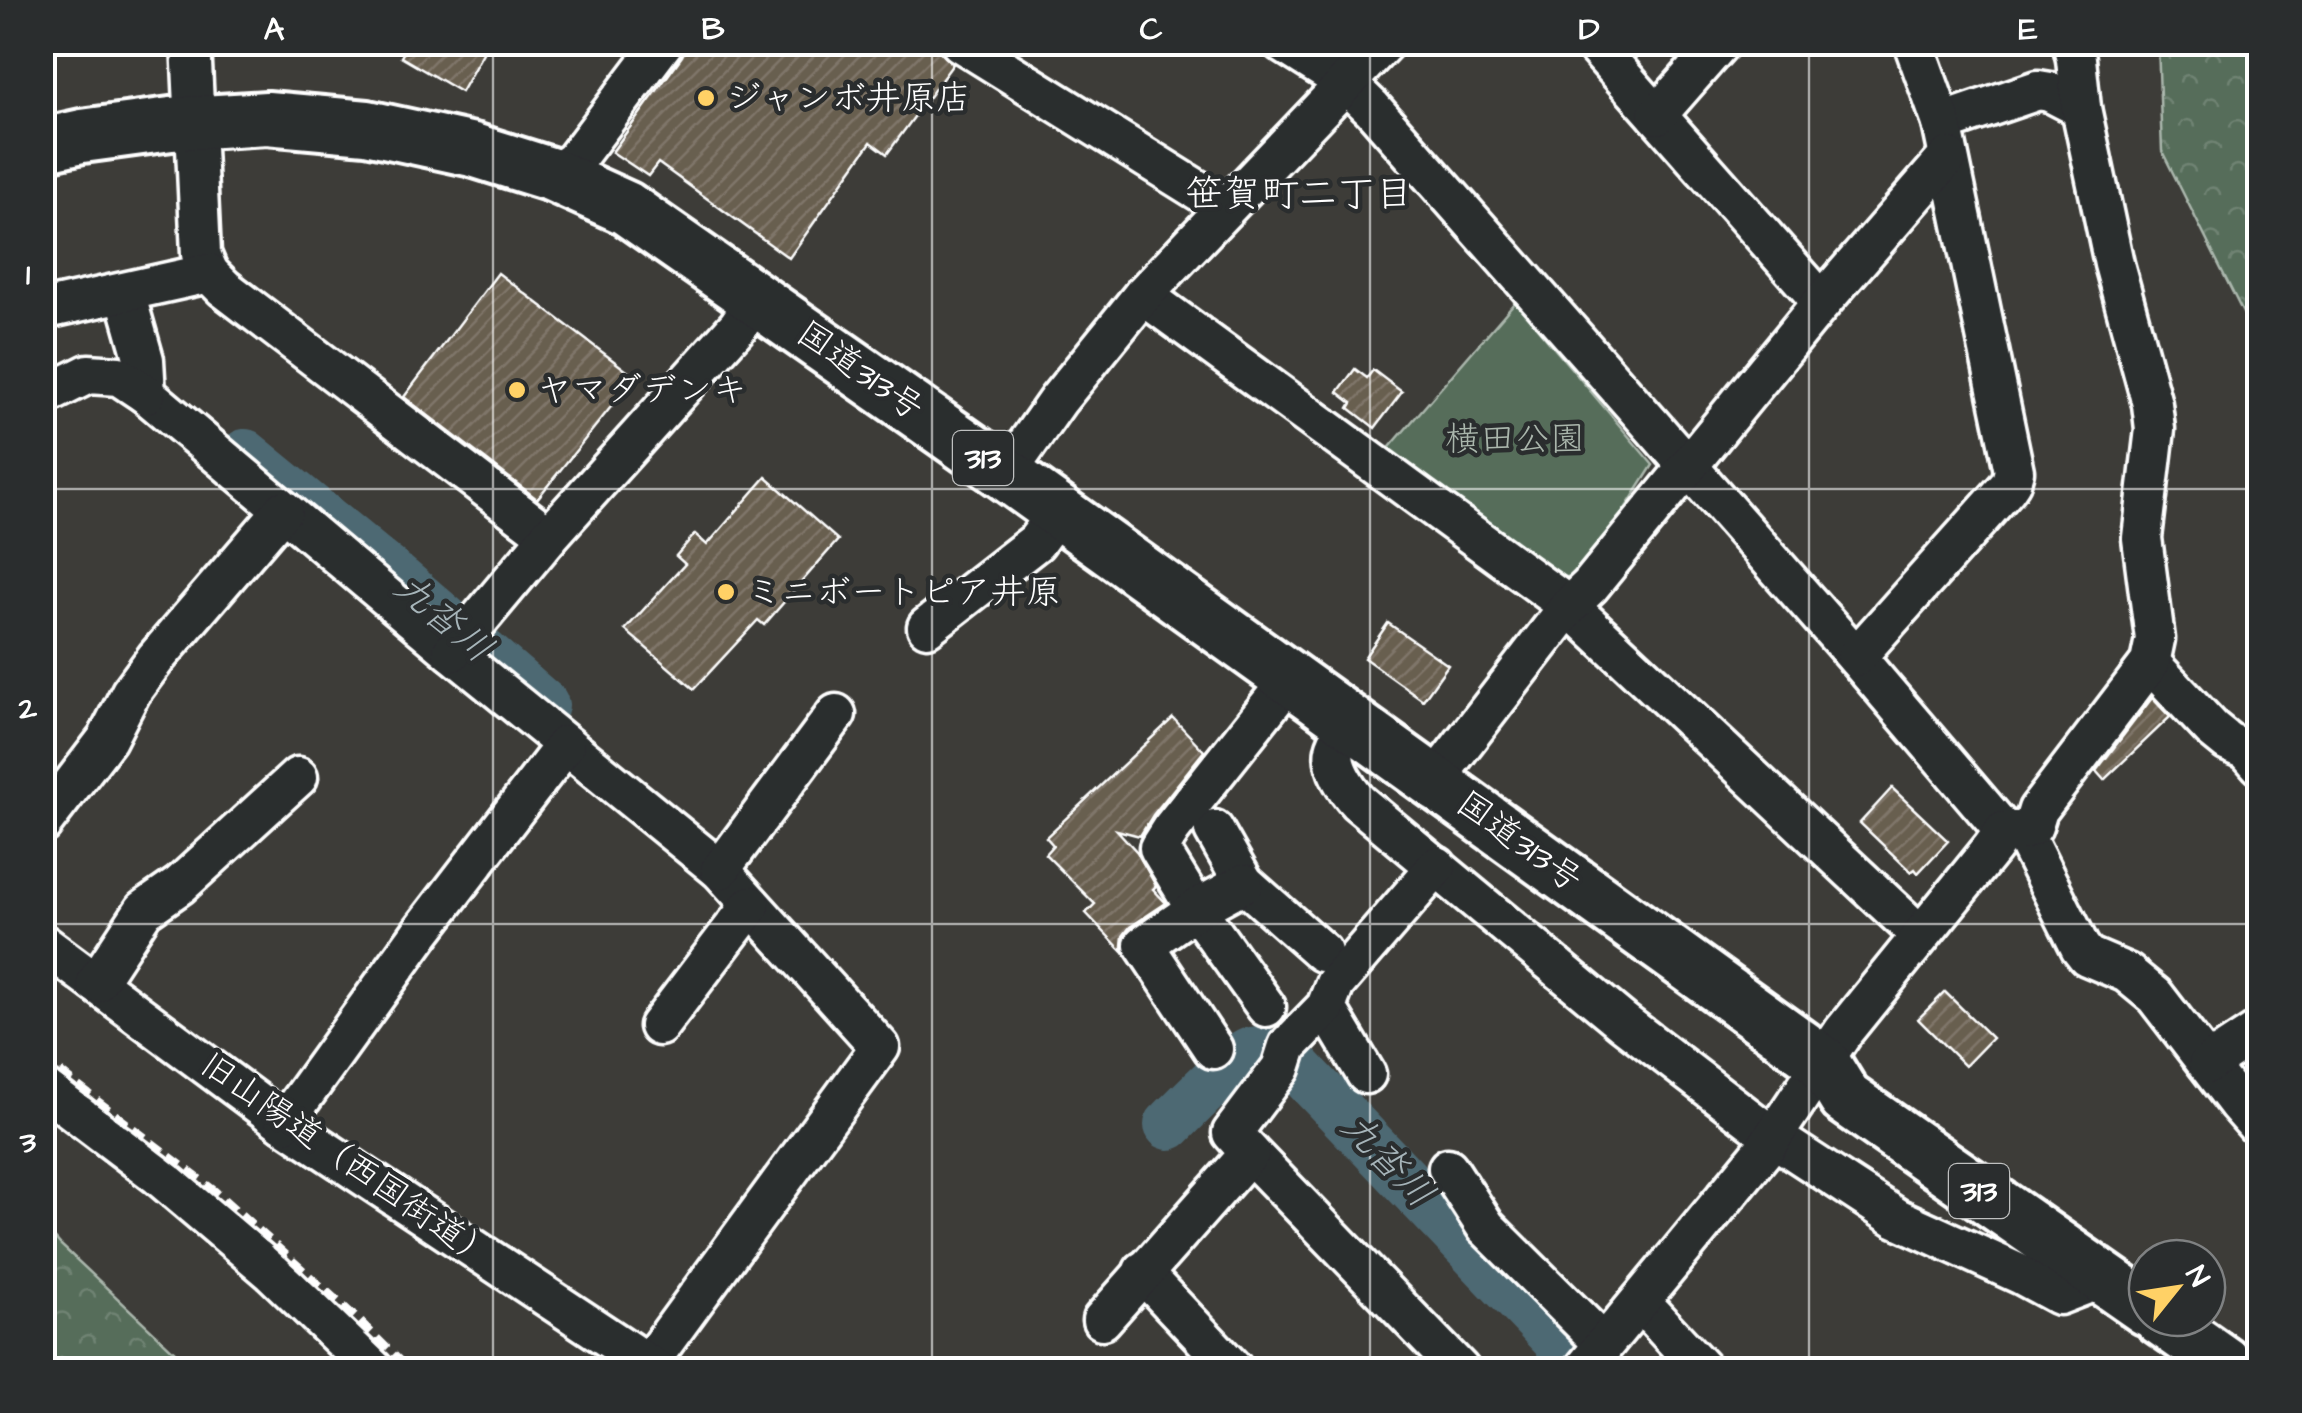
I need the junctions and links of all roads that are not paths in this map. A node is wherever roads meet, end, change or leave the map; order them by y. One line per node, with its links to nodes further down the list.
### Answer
1 (191, 42): 13 (street)
2 (664, 42): 16 (street)
3 (960, 42): 17 (street)
4 (1281, 42): 10 (street)
5 (1385, 42): 10 (street)
6 (1592, 42): 12 (street)
7 (1721, 42): 12 (street)
8 (1913, 42): 14 (street)
9 (2072, 42): 11 (street)
10 (1346, 83): 17 (street); 26 (street)
11 (2081, 108): 14 (street); 35 (street)
12 (1657, 114): 22 (street)
13 (196, 122): 15 (highway, 国道313号 / 313); 16 (highway, 国道313号 / 313); 18 (street)
14 (1946, 140): 22 (street); 34 (street)
15 (42, 145)
16 (553, 175): 21 (highway, 国道313号 / 313)
17 (1225, 207): 20 (street)
18 (209, 273): 19 (street); 30 (street)
19 (125, 294): 23 (street); 24 (street)
20 (1143, 295): 27 (street); 31 (street)
21 (757, 298): 27 (highway, 国道313号 / 313); 30 (street)
22 (1822, 302): 26 (street)
23 (42, 310)
24 (146, 394): 25 (street); 28 (street)
25 (42, 397)
26 (1687, 468): 31 (street); 34 (street)
27 (1006, 474): 29 (highway, 国道313号 / 313)
28 (282, 510): 33 (street); 43 (street)
29 (1058, 512): 32 (street); 36 (highway, 国道313号 / 313)
30 (549, 536): 33 (street)
31 (1569, 606): 42 (street); 51 (street)
32 (927, 627)
33 (461, 641): 39 (street)
34 (1856, 657): 45 (street)
35 (2150, 663): 40 (street); 45 (street)
36 (1290, 679): 38 (highway, 国道313号 / 313); 50 (street)
37 (836, 714): 47 (street)
38 (1350, 720): 42 (highway, 国道313号 / 313); 46 (street)
39 (565, 746): 47 (street); 64 (street)
40 (2260, 766)
41 (298, 778): 54 (street)
42 (1434, 781): 60 (highway, 国道313号 / 313)
43 (42, 824)
44 (1214, 830): 48 (street)
45 (2013, 831): 51 (street); 61 (street)
46 (1437, 866): 56 (street); 66 (street)
47 (720, 870): 49 (street)
48 (1244, 882): 50 (street); 53 (street)
49 (750, 905): 57 (street); 77 (street)
50 (1196, 909): 55 (street); 59 (street)
51 (1920, 936): 60 (street)
52 (42, 944): 54 (street, 旧山陽道（西国街道）)
53 (1322, 952)
54 (96, 983): 64 (street, 旧山陽道（西国街道）)
55 (1266, 1007)
56 (1326, 1007): 62 (street); 67 (street)
57 (659, 1026)
58 (2260, 1030): 61 (street)
59 (1213, 1048)
60 (1824, 1062): 66 (street); 70 (highway, 国道313号 / 313)
61 (2208, 1064): 65 (street)
62 (1366, 1074)
63 (42, 1087): 78 (street)
64 (284, 1122): 77 (street, 旧山陽道（西国街道）)
65 (2260, 1129)
66 (1773, 1137): 70 (street); 71 (street)
67 (1250, 1153): 69 (street); 80 (street)
68 (1448, 1168): 76 (street)
69 (1144, 1271): 72 (street); 79 (street)
70 (2125, 1274)
71 (1640, 1302): 76 (street); 81 (street)
72 (1102, 1320)
73 (2227, 1325): 75 (highway)
74 (2188, 1338): 82 (highway)
75 (2260, 1347)
76 (1592, 1359)
77 (652, 1367)
78 (374, 1370)
79 (1234, 1370)
80 (1460, 1370)
81 (1703, 1370)
82 (2234, 1370)

